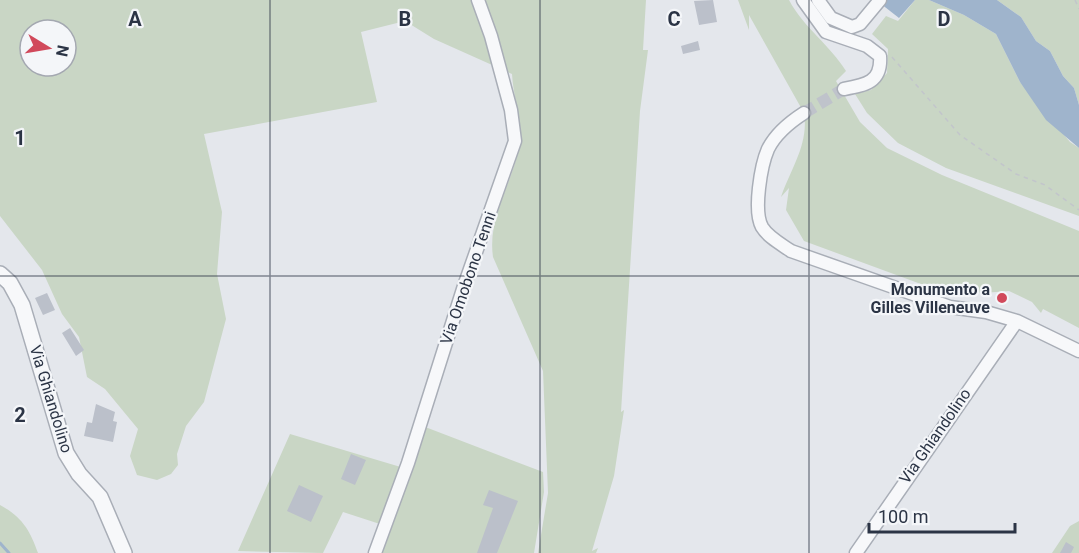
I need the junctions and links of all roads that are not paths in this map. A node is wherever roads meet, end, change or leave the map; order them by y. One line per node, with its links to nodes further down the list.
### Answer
1 (478, 0): 11 (street, Via Omobono Tenni)
2 (803, 0): 5 (street)
3 (818, 0): 4 (street)
4 (877, 3)
5 (844, 89)
6 (804, 112): 8 (street)
7 (0, 274): 10 (street, Via Ghiandolino)
8 (1017, 321): 9 (street); 12 (street, Via Ghiandolino)
9 (1079, 351)
10 (124, 553)
11 (375, 553)
12 (856, 553)

